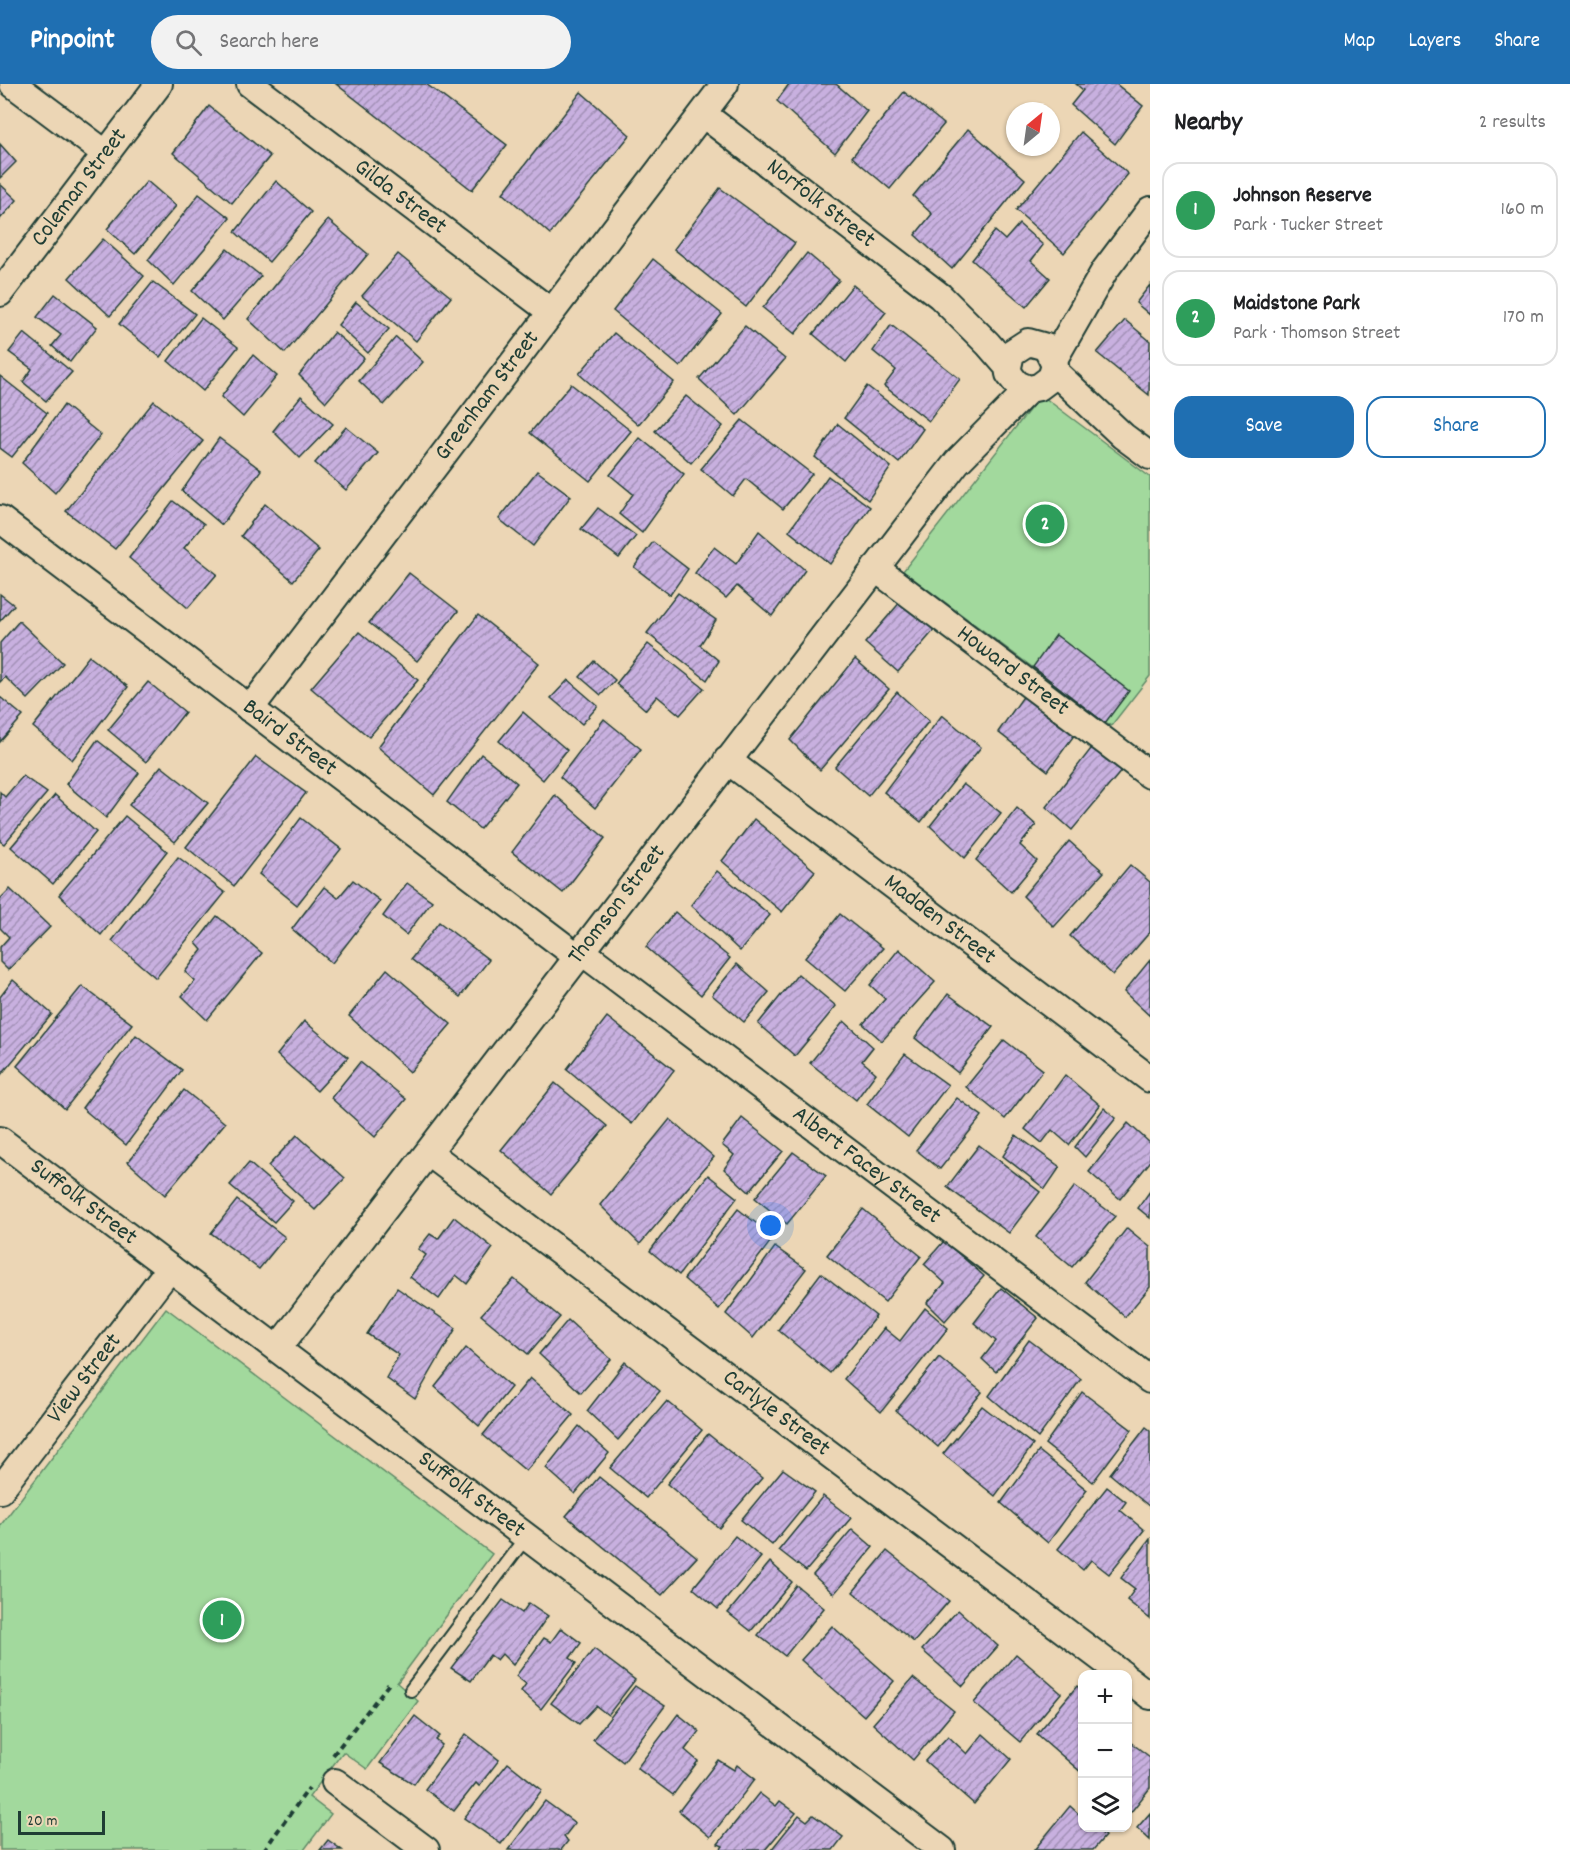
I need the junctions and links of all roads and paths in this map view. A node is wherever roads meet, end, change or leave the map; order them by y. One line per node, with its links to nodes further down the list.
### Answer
1 (13, 84): 6 (street)
2 (159, 84): 6 (street, Coleman Street)
3 (250, 84): 11 (street, Gilda Street)
4 (725, 84): 5 (street, Greenham Street)
5 (703, 114): 10 (street, Norfolk Street); 11 (street, Greenham Street)
6 (105, 153): 9 (street, Coleman Street)
7 (1150, 210): 8 (street, Thomson Street)
8 (1105, 270): 12 (street, Thomson Street); 13 (street, Thomson Street)
9 (0, 292)
10 (939, 296): 12 (street, Norfolk Street); 13 (street, Norfolk Street)
11 (550, 311): 17 (street, Greenham Street)
12 (1029, 343): 13 (street, Norfolk Street); 13 (street, Thomson Street)
13 (1032, 374): 14 (street, Norfolk Street); 16 (street, Thomson Street)
14 (1150, 456)
15 (0, 519): 17 (street, Baird Street)
16 (875, 568): 18 (street, Thomson Street); 19 (street, Howard Street)
17 (250, 709): 20 (street, Baird Street)
18 (727, 760): 20 (street, Thomson Street); 21 (street, Madden Street)
19 (1150, 775)
20 (579, 954): 23 (street, Thomson Street); 26 (street, Albert Facey Street)
21 (1150, 1079)
22 (0, 1140): 24 (street, Suffolk Street)
23 (429, 1152): 25 (street, Thomson Street); 29 (street, Carlyle Street)
24 (170, 1268): 25 (street, Suffolk Street); 27 (street, View Street)
25 (278, 1348): 28 (street, Suffolk Street)
26 (1150, 1380)
27 (0, 1490)
28 (526, 1537): 32 (lane); 37 (street, Suffolk Street)
29 (1117, 1670)
30 (398, 1673): 34 (path)
31 (1132, 1682): 33 (street)
32 (411, 1690)
33 (1150, 1696)
34 (326, 1775): 35 (path); 36 (street)
35 (264, 1850)
36 (426, 1850)
37 (942, 1850)

